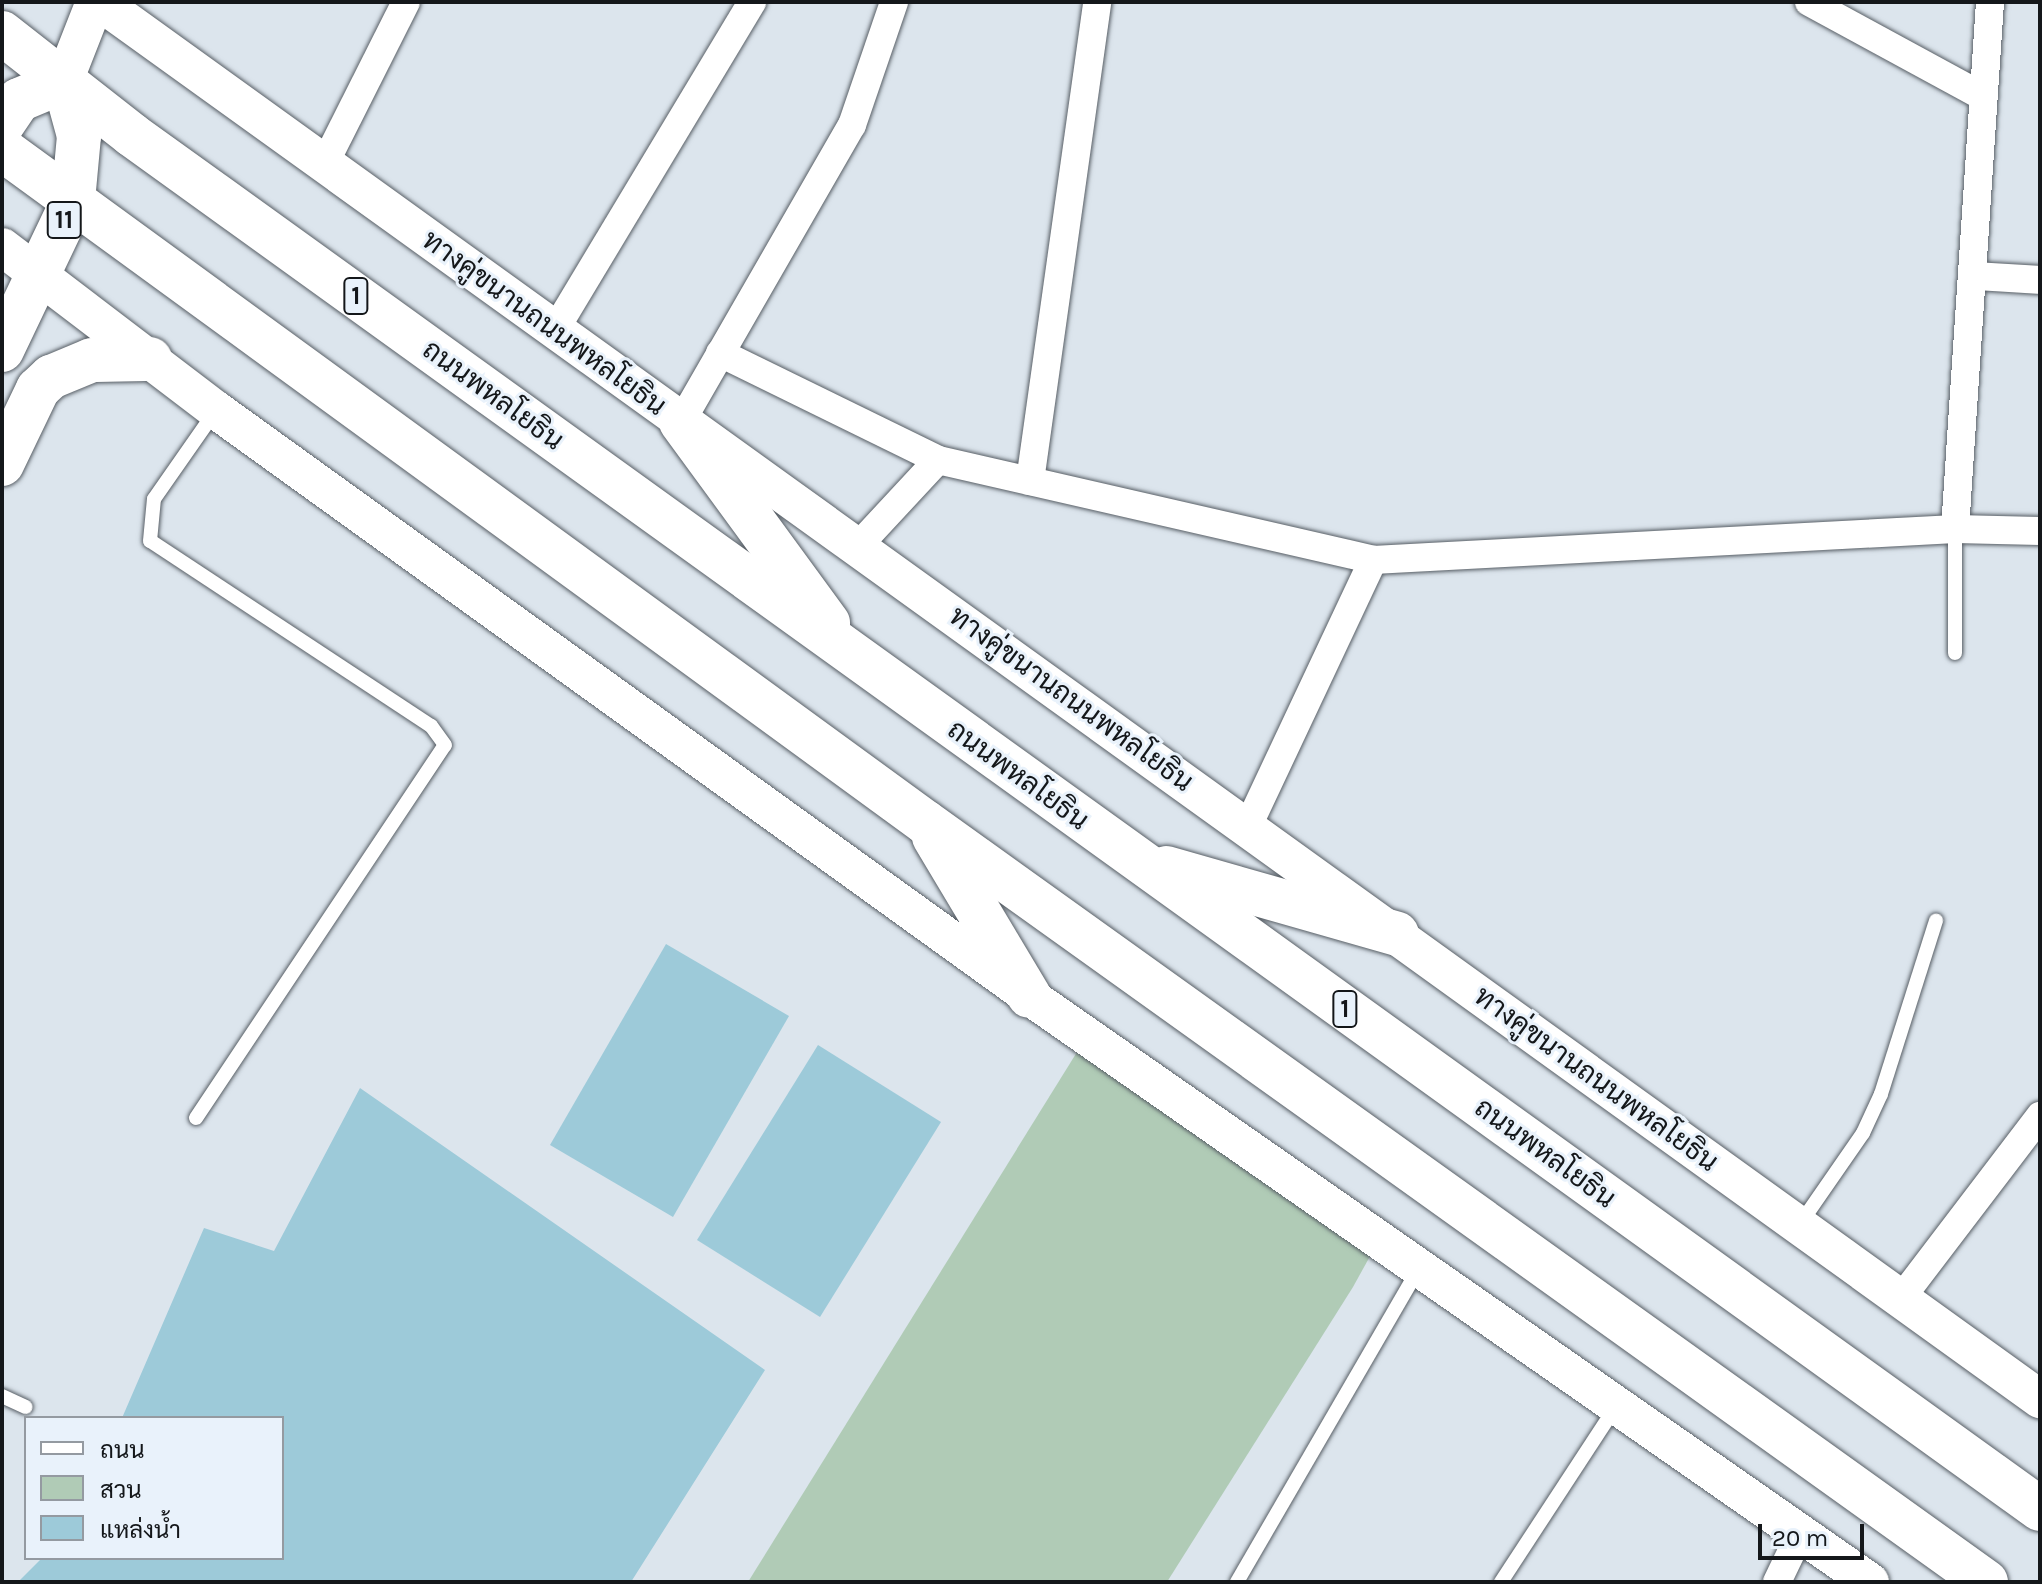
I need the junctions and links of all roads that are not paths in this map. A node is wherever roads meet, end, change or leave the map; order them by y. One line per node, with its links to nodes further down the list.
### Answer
1 (98, 2): 9 (main road); 13 (main road, ทางคู่ขนานถนนพหลโยธิน)
2 (406, 2): 13 (street)
3 (752, 2): 19 (street)
4 (894, 2): 21 (street)
5 (1097, 2): 27 (street)
6 (1809, 2): 10 (street)
7 (1990, 2): 10 (street)
8 (2, 33): 9 (main road, ถนนพหลโยธิน / 1)
9 (64, 81): 11 (main road); 14 (main road, 11); 33 (main road, ถนนพหลโยธิน / 1)
10 (1982, 96): 17 (street)
11 (2, 125)
12 (2, 149): 14 (main road)
13 (324, 165): 19 (main road, ทางคู่ขนานถนนพหลโยธิน)
14 (73, 201): 16 (main road, 11); 34 (main road)
15 (2, 247): 16 (main road)
16 (38, 274): 20 (main road, 11); 22 (main road)
17 (1975, 276): 18 (street); 28 (street)
18 (2040, 280)
19 (555, 330): 24 (main road, ทางคู่ขนานถนนพหลโยธิน)
20 (2, 350)
21 (720, 353): 24 (street); 25 (street)
22 (150, 359): 23 (main road); 26 (main road)
23 (216, 410): 39 (main road); 41 (lane)
24 (681, 422): 30 (main road, ทางคู่ขนานถนนพหลโยธิน); 33 (main road)
25 (938, 460): 27 (street); 30 (street)
26 (2, 464)
27 (1030, 481): 31 (street)
28 (1955, 529): 29 (street); 31 (street); 32 (lane)
29 (2040, 531)
30 (858, 546): 35 (main road, ทางคู่ขนานถนนพหลโยธิน)
31 (1373, 560): 35 (street)
32 (1955, 653)
33 (851, 654): 36 (main road, ถนนพหลโยธิน / 1)
34 (925, 822): 39 (main road); 55 (main road)
35 (1248, 826): 38 (main road, ทางคู่ขนานถนนพหลโยธิน)
36 (1137, 860): 38 (main road); 49 (main road, ถนนพหลโยธิน / 1)
37 (1936, 921): 42 (lane)
38 (1397, 934): 42 (main road, ทางคู่ขนานถนนพหลโยธิน)
39 (1029, 996): 43 (main road)
40 (2040, 1116): 44 (street)
41 (196, 1118)
42 (1798, 1226): 44 (main road, ทางคู่ขนานถนนพหลโยธิน)
43 (1420, 1267): 47 (main road); 51 (lane)
44 (1899, 1301): 46 (main road, ทางคู่ขนานถนนพหลโยธิน)
45 (2, 1396): 48 (lane)
46 (2040, 1399)
47 (1617, 1404): 50 (main road); 52 (lane)
48 (26, 1407)
49 (2040, 1509)
50 (1801, 1532): 53 (street); 54 (main road)
51 (1237, 1582)
52 (1501, 1582)
53 (1777, 1582)
54 (1870, 1582)
55 (1986, 1582)

